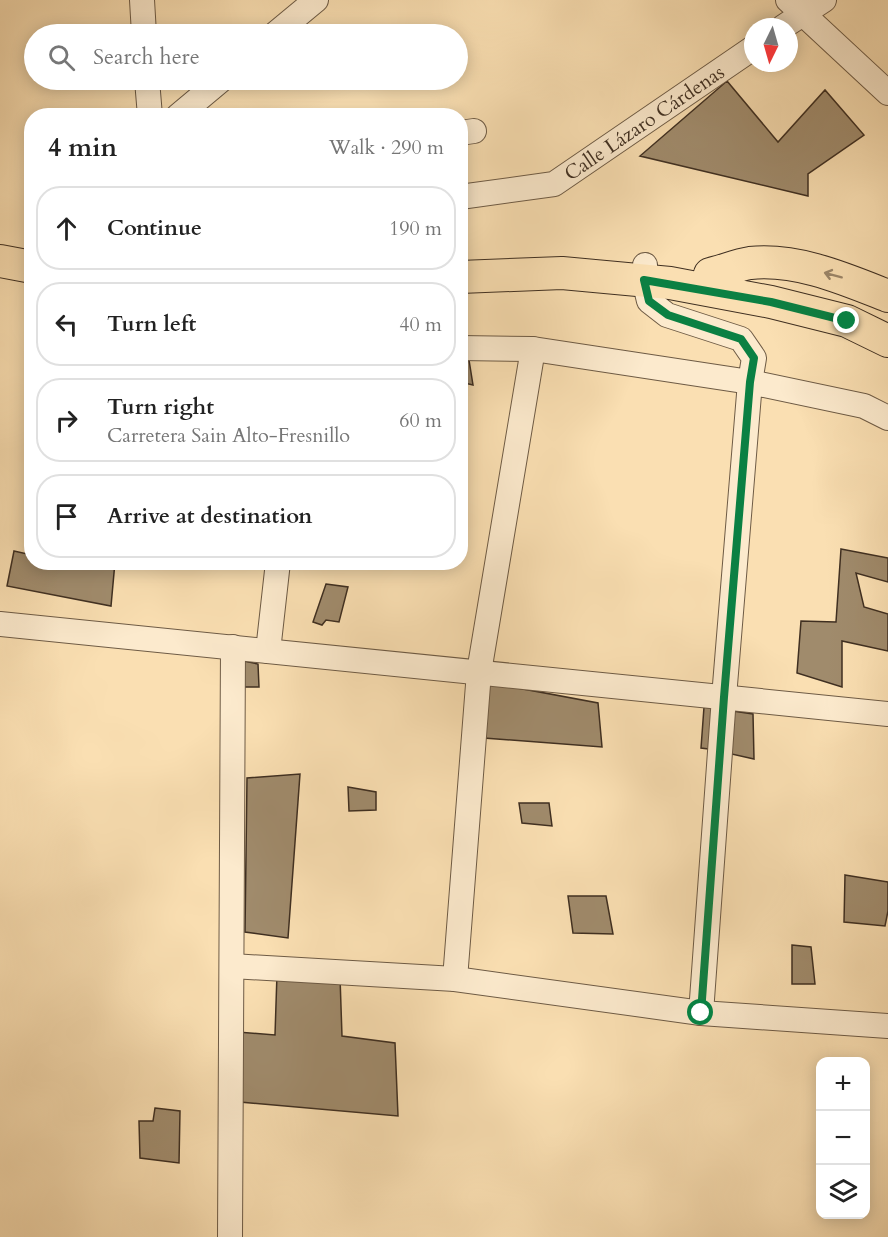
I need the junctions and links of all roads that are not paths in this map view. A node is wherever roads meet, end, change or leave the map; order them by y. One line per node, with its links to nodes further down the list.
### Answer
1 (142, 0): 5 (street)
2 (316, 0): 6 (street)
3 (824, 0): 4 (street)
4 (791, 14): 10 (street)
5 (143, 24)
6 (287, 24)
7 (744, 54): 13 (street, Calle Lázaro Cárdenas)
8 (148, 90): 11 (street)
9 (209, 90): 12 (street)
10 (888, 93)
11 (149, 108)
12 (188, 108)
13 (468, 196)
14 (0, 261): 16 (main road)
15 (468, 264): 17 (main road)
16 (24, 266)
17 (645, 272): 18 (main road); 20 (main road); 24 (main road); 27 (street)
18 (710, 274): 22 (main road, one-way to 18); 23 (main road)
19 (0, 276): 21 (main road)
20 (468, 277)
21 (24, 280)
22 (888, 296)
23 (888, 322)
24 (888, 341)
25 (468, 348): 26 (street)
26 (533, 349): 27 (street); 33 (street)
27 (750, 382): 28 (street); 34 (street)
28 (888, 418)
29 (277, 570): 32 (street)
30 (0, 624): 31 (street)
31 (233, 647): 32 (street); 36 (street)
32 (268, 651): 33 (street)
33 (479, 672): 34 (street); 37 (street)
34 (724, 697): 35 (street); 38 (street)
35 (888, 714)
36 (232, 966): 37 (street); 40 (street)
37 (455, 979): 38 (street)
38 (701, 1013): 39 (street)
39 (888, 1026)
40 (230, 1237)

